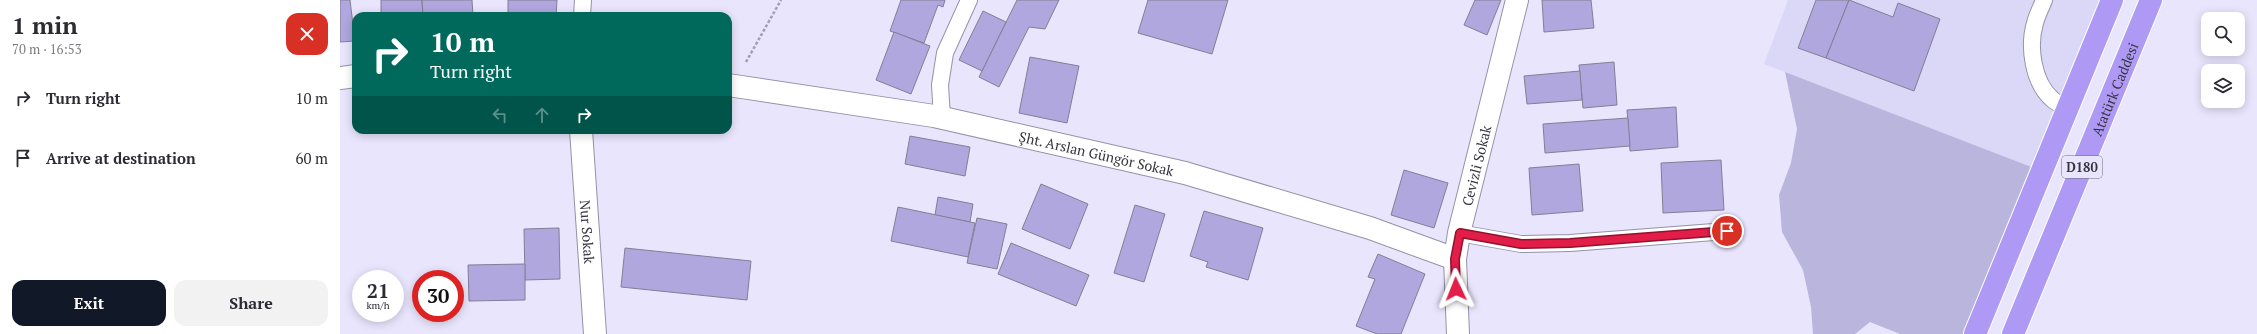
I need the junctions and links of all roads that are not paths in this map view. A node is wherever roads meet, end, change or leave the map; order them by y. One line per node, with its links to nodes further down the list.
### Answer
1 (583, 0): 7 (lane)
2 (969, 0): 12 (lane)
3 (1517, 0): 15 (street, Cevizli Sokak)
4 (2044, 0): 11 (lane)
5 (2112, 0): 11 (highway, D180)
6 (2151, 0): 20 (highway, Atatürk Caddesi / D180)
7 (582, 12)
8 (352, 76): 9 (street)
9 (340, 78)
10 (732, 85): 12 (street, Şht. Arslan Güngör Sokak)
11 (2068, 109): 19 (highway, D180)
12 (942, 118): 16 (street, Şht. Arslan Güngör Sokak)
13 (581, 134): 17 (street, Nur Sokak)
14 (1727, 231): 15 (lane)
15 (1460, 233): 16 (street, Cevizli Sokak)
16 (1455, 259): 18 (street, Cevizli Sokak)
17 (595, 334)
18 (1458, 334)
19 (1975, 334)
20 (2013, 334)

